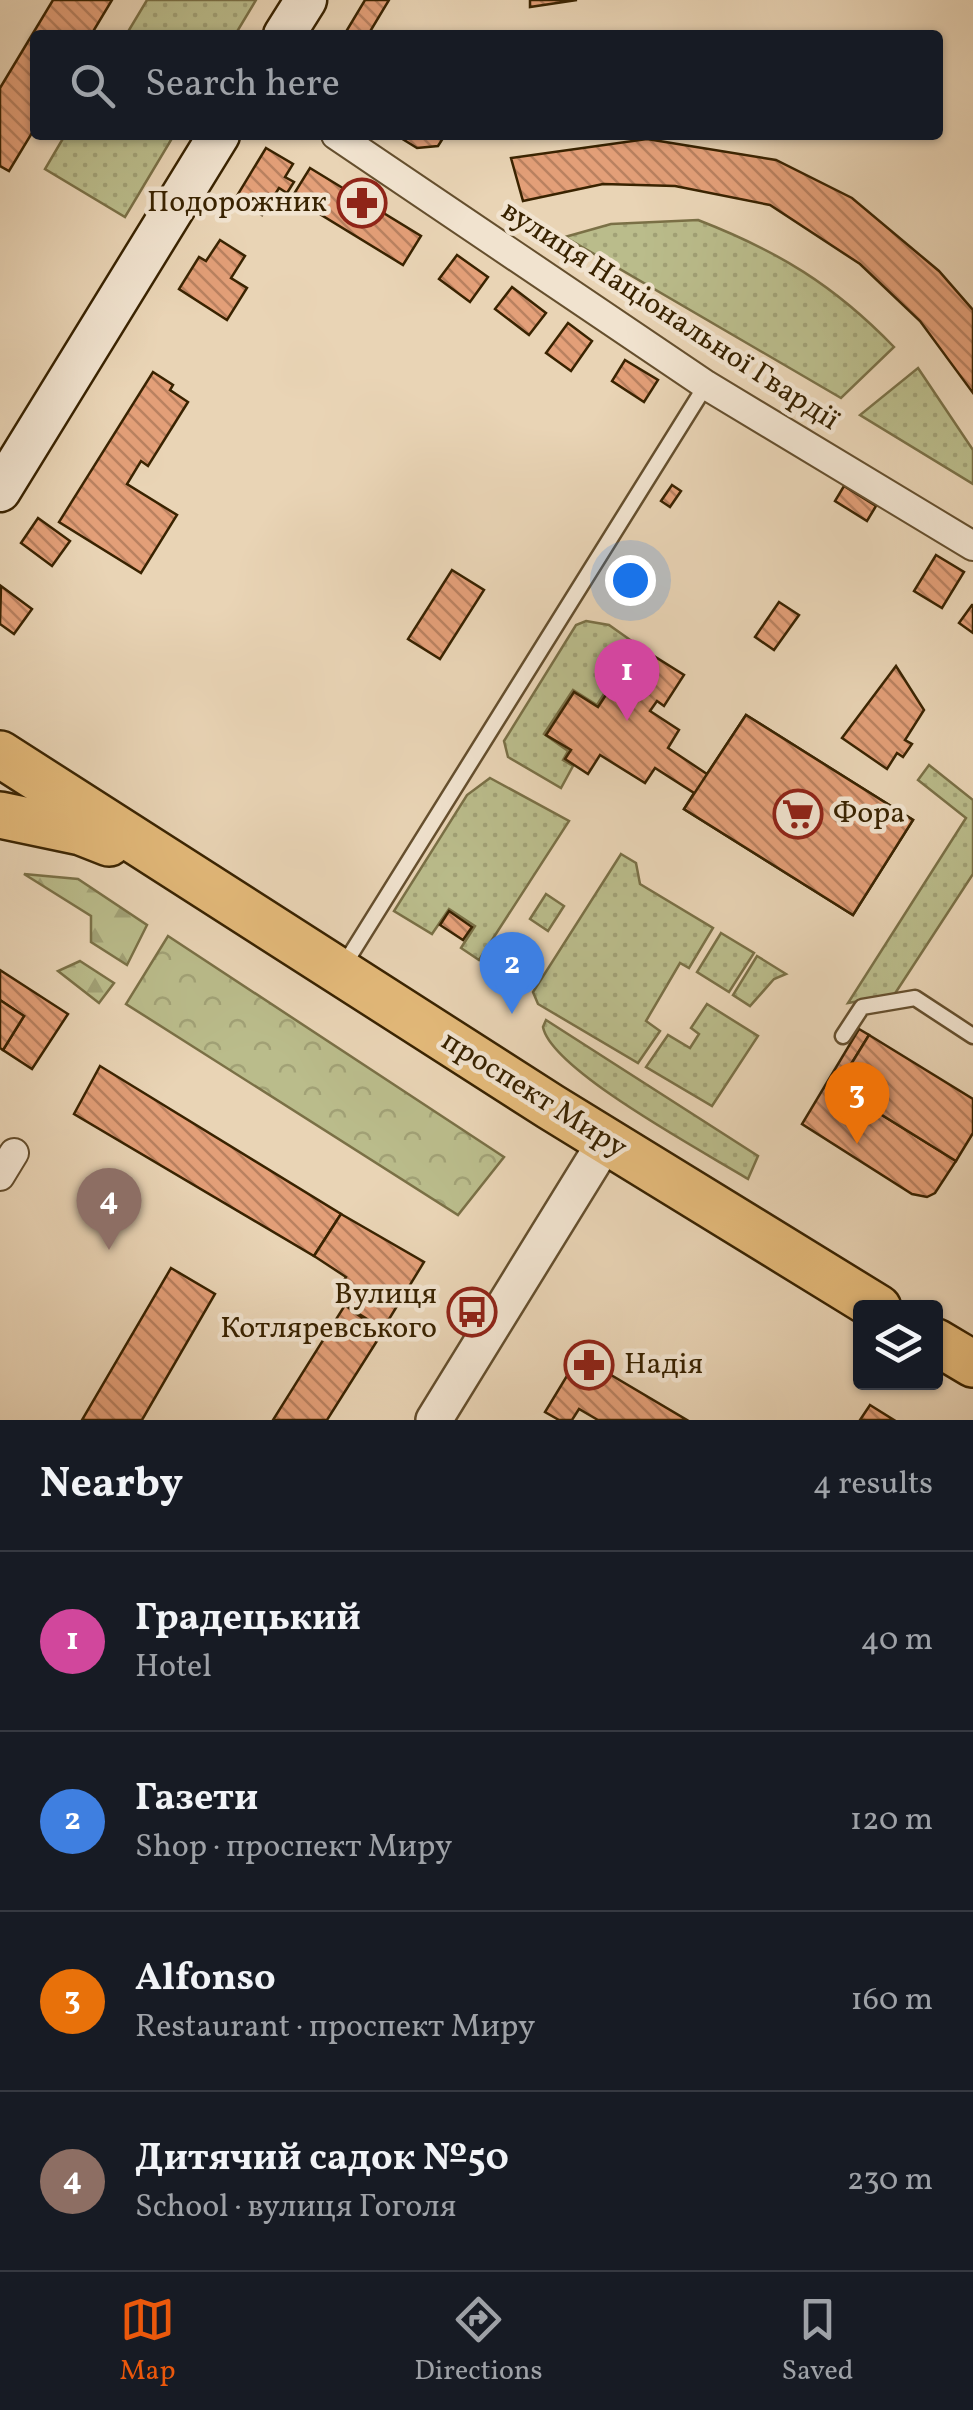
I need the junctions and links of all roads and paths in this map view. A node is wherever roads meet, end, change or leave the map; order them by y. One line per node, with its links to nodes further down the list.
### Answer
1 (306, 0): 2 (main road)
2 (287, 30)
3 (216, 140): 6 (main road)
4 (343, 140): 5 (street, вулиця Національної Гвардії)
5 (706, 384): 7 (street, вулиця Національної Гвардії); 11 (lane)
6 (0, 491)
7 (973, 546)
8 (0, 754): 10 (main road, проспект Миру)
9 (0, 814): 10 (main road, проспект Миру)
10 (192, 876): 11 (main road, проспект Миру)
11 (340, 971): 14 (main road, проспект Миру)
12 (843, 1036): 13 (lane)
13 (973, 1036)
14 (606, 1141): 15 (main road, проспект Миру); 18 (street)
15 (865, 1300)
16 (943, 1346): 17 (main road)
17 (973, 1364)
18 (434, 1420)

